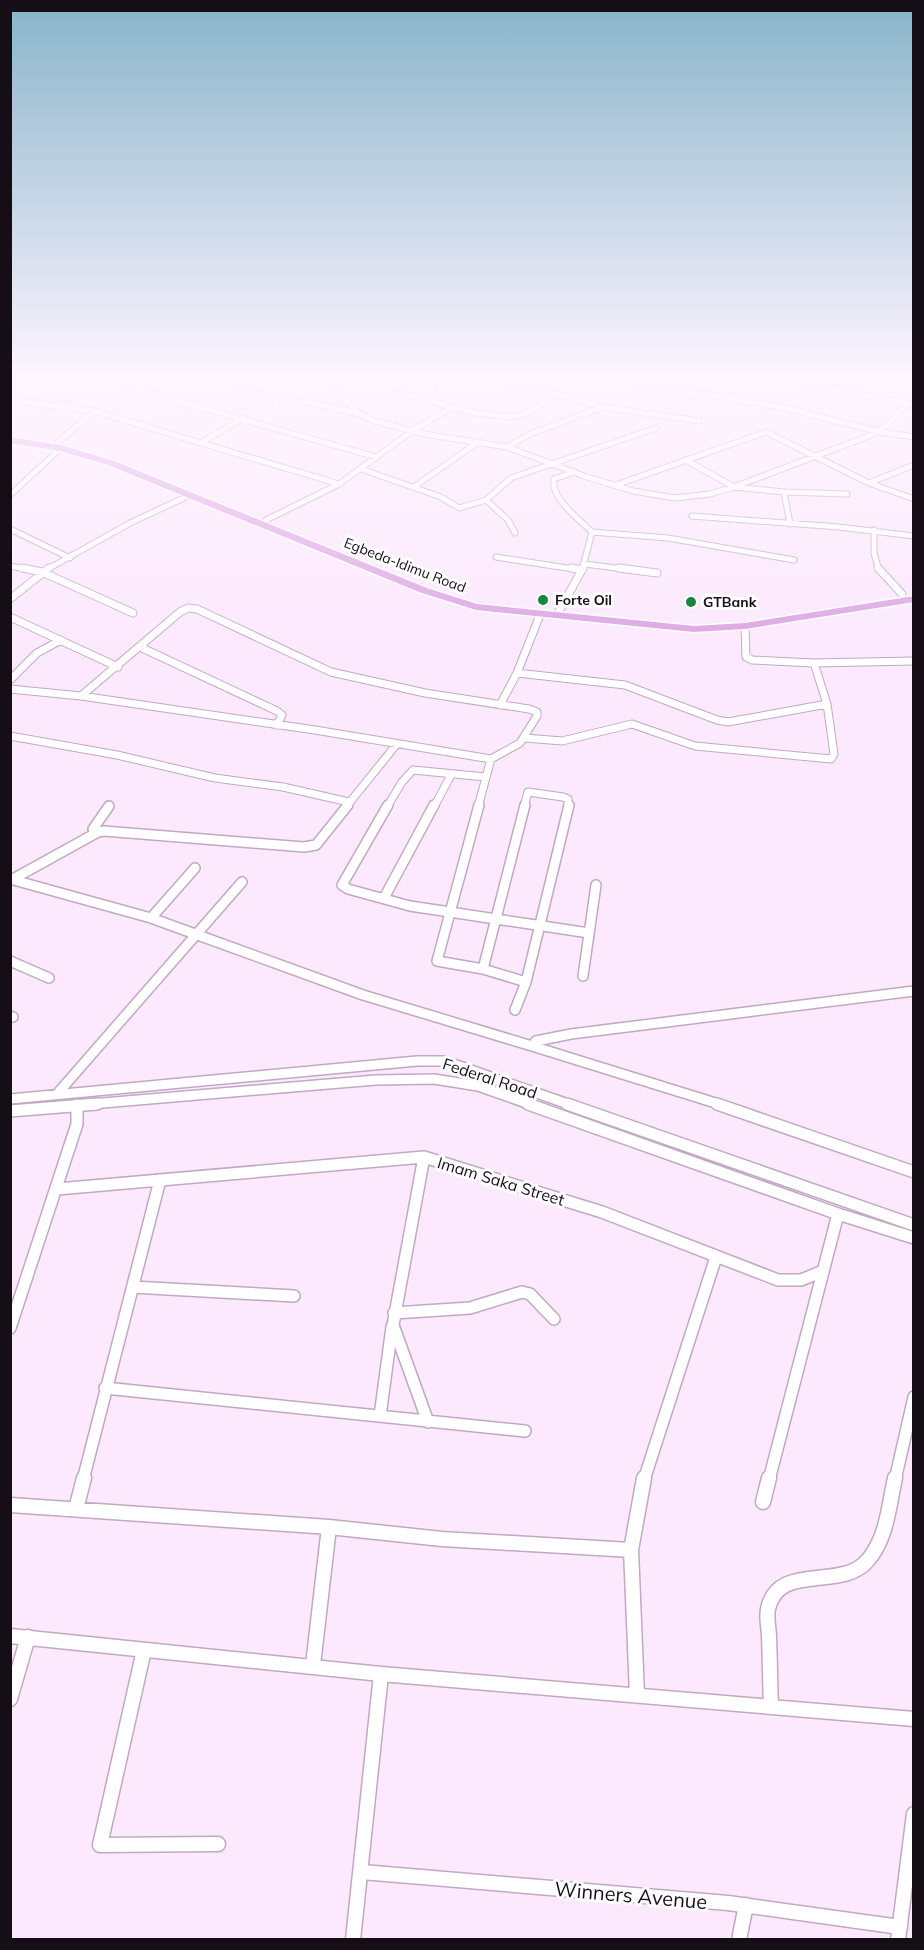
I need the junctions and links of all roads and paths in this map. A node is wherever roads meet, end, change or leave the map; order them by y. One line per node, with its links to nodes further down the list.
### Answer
1 (35, 471): 19 (street)
2 (130, 471): 25 (main road, Egbeda-Idimu Road)
3 (142, 471): 29 (main road, Egbeda-Idimu Road)
4 (297, 471): 17 (street)
5 (358, 471): 17 (street)
6 (367, 471): 20 (street)
7 (437, 471): 20 (street)
8 (535, 471): 27 (street)
9 (655, 471): 18 (street)
10 (706, 471): 21 (street)
11 (776, 471): 21 (street)
12 (847, 471): 15 (street)
13 (899, 471): 15 (street)
14 (574, 472): 18 (street); 34 (street)
15 (869, 483): 26 (street)
16 (10, 484): 19 (street)
17 (339, 484): 29 (street)
18 (616, 485): 21 (street)
19 (21, 486): 24 (street)
20 (414, 487): 27 (street)
21 (734, 487): 22 (street)
22 (784, 492): 23 (street); 30 (street)
23 (847, 494)
24 (10, 495)
25 (190, 495): 37 (street); 49 (main road, Egbeda-Idimu Road)
26 (914, 499)
27 (486, 500): 33 (street)
28 (692, 516): 30 (street)
29 (266, 520): 48 (main road, Egbeda-Idimu Road)
30 (790, 524): 32 (street)
31 (10, 529): 37 (street)
32 (874, 530): 35 (street); 43 (street)
33 (515, 532)
34 (592, 532): 38 (street); 40 (street)
35 (914, 536)
36 (496, 557): 40 (street)
37 (70, 558): 41 (street)
38 (794, 560)
39 (10, 566): 41 (street)
40 (583, 567): 42 (street); 48 (street)
41 (42, 572): 44 (street); 47 (street)
42 (657, 573)
43 (908, 594): 46 (main road, Egbeda-Idimu Road)
44 (10, 599)
45 (914, 599): 46 (main road, Egbeda-Idimu Road)
46 (831, 609): 48 (main road, Egbeda-Idimu Road); 51 (main road, Egbeda-Idimu Road)
47 (134, 613)
48 (558, 613)
49 (540, 615): 51 (main road, Egbeda-Idimu Road); 57 (street)
50 (10, 617): 52 (street)
51 (745, 626): 55 (street)
52 (61, 640): 56 (street); 58 (street)
53 (140, 647): 56 (street); 62 (street); 63 (street)
54 (914, 661): 55 (street)
55 (814, 663): 61 (street)
56 (118, 667): 60 (street)
57 (517, 673): 61 (street); 62 (street)
58 (10, 680)
59 (10, 689): 60 (street)
60 (81, 696): 63 (street)
61 (827, 704): 64 (street)
62 (500, 705): 64 (street)
63 (277, 725): 66 (street)
64 (525, 738): 67 (street)
65 (11, 739): 70 (street)
66 (396, 745): 67 (street); 70 (street)
67 (491, 759): 69 (street)
68 (451, 775): 69 (street); 77 (street); 77 (street)
69 (486, 777): 78 (street)
70 (349, 802): 72 (street)
71 (109, 806): 72 (street)
72 (98, 832): 74 (street)
73 (195, 868): 79 (street)
74 (12, 879): 79 (street)
75 (242, 882): 83 (street)
76 (596, 885): 82 (street)
77 (384, 898): 78 (street)
78 (451, 911): 80 (street); 85 (street)
79 (151, 918): 83 (street)
80 (495, 918): 81 (street); 81 (street); 85 (street)
81 (540, 926): 82 (street); 88 (street)
82 (589, 933): 86 (street)
83 (198, 934): 91 (street); 94 (street)
84 (10, 961): 87 (street)
85 (483, 969): 88 (street)
86 (583, 976)
87 (50, 978)
88 (526, 982): 90 (street)
89 (914, 991): 91 (street)
90 (515, 1010)
91 (532, 1046): 99 (street)
92 (294, 1074): 93 (street); 94 (street, Federal Road); 103 (street, Federal Road)
93 (295, 1088): 96 (street, Federal Road); 102 (street, Federal Road)
94 (57, 1094): 95 (street, Federal Road)
95 (10, 1099)
96 (77, 1105): 97 (street, Federal Road); 101 (street)
97 (10, 1111)
98 (424, 1157): 100 (street, Imam Saka Street); 105 (street, Imam Saka Street); 109 (street)
99 (914, 1172)
100 (160, 1180): 101 (street, Imam Saka Street); 107 (street)
101 (57, 1189): 111 (street)
102 (838, 1214): 104 (street, Federal Road); 106 (street)
103 (914, 1225)
104 (914, 1238)
105 (716, 1257): 106 (street, Imam Saka Street); 121 (street)
106 (823, 1271): 117 (street)
107 (133, 1287): 108 (street); 112 (street)
108 (294, 1296)
109 (393, 1319): 110 (street); 114 (street); 115 (street)
110 (555, 1319)
111 (10, 1328)
112 (105, 1388): 114 (street); 119 (street)
113 (914, 1397): 129 (street)
114 (380, 1416): 115 (street)
115 (428, 1422): 116 (street)
116 (525, 1431)
117 (763, 1502)
118 (10, 1505): 119 (street)
119 (76, 1509): 120 (street)
120 (329, 1527): 121 (street); 125 (street)
121 (631, 1550): 127 (street)
122 (10, 1636): 123 (street)
123 (28, 1637): 124 (street); 128 (street)
124 (144, 1650): 125 (street); 132 (street)
125 (313, 1665): 126 (street)
126 (381, 1674): 127 (street); 133 (street)
127 (637, 1695): 129 (street)
128 (10, 1698)
129 (771, 1706): 130 (street)
130 (914, 1719)
131 (914, 1814): 135 (street)
132 (218, 1844)
133 (362, 1872): 134 (street, Winners Avenue); 136 (street)
134 (746, 1905): 135 (street, Winners Avenue); 137 (street)
135 (899, 1933)
136 (353, 1940)
137 (739, 1940)

